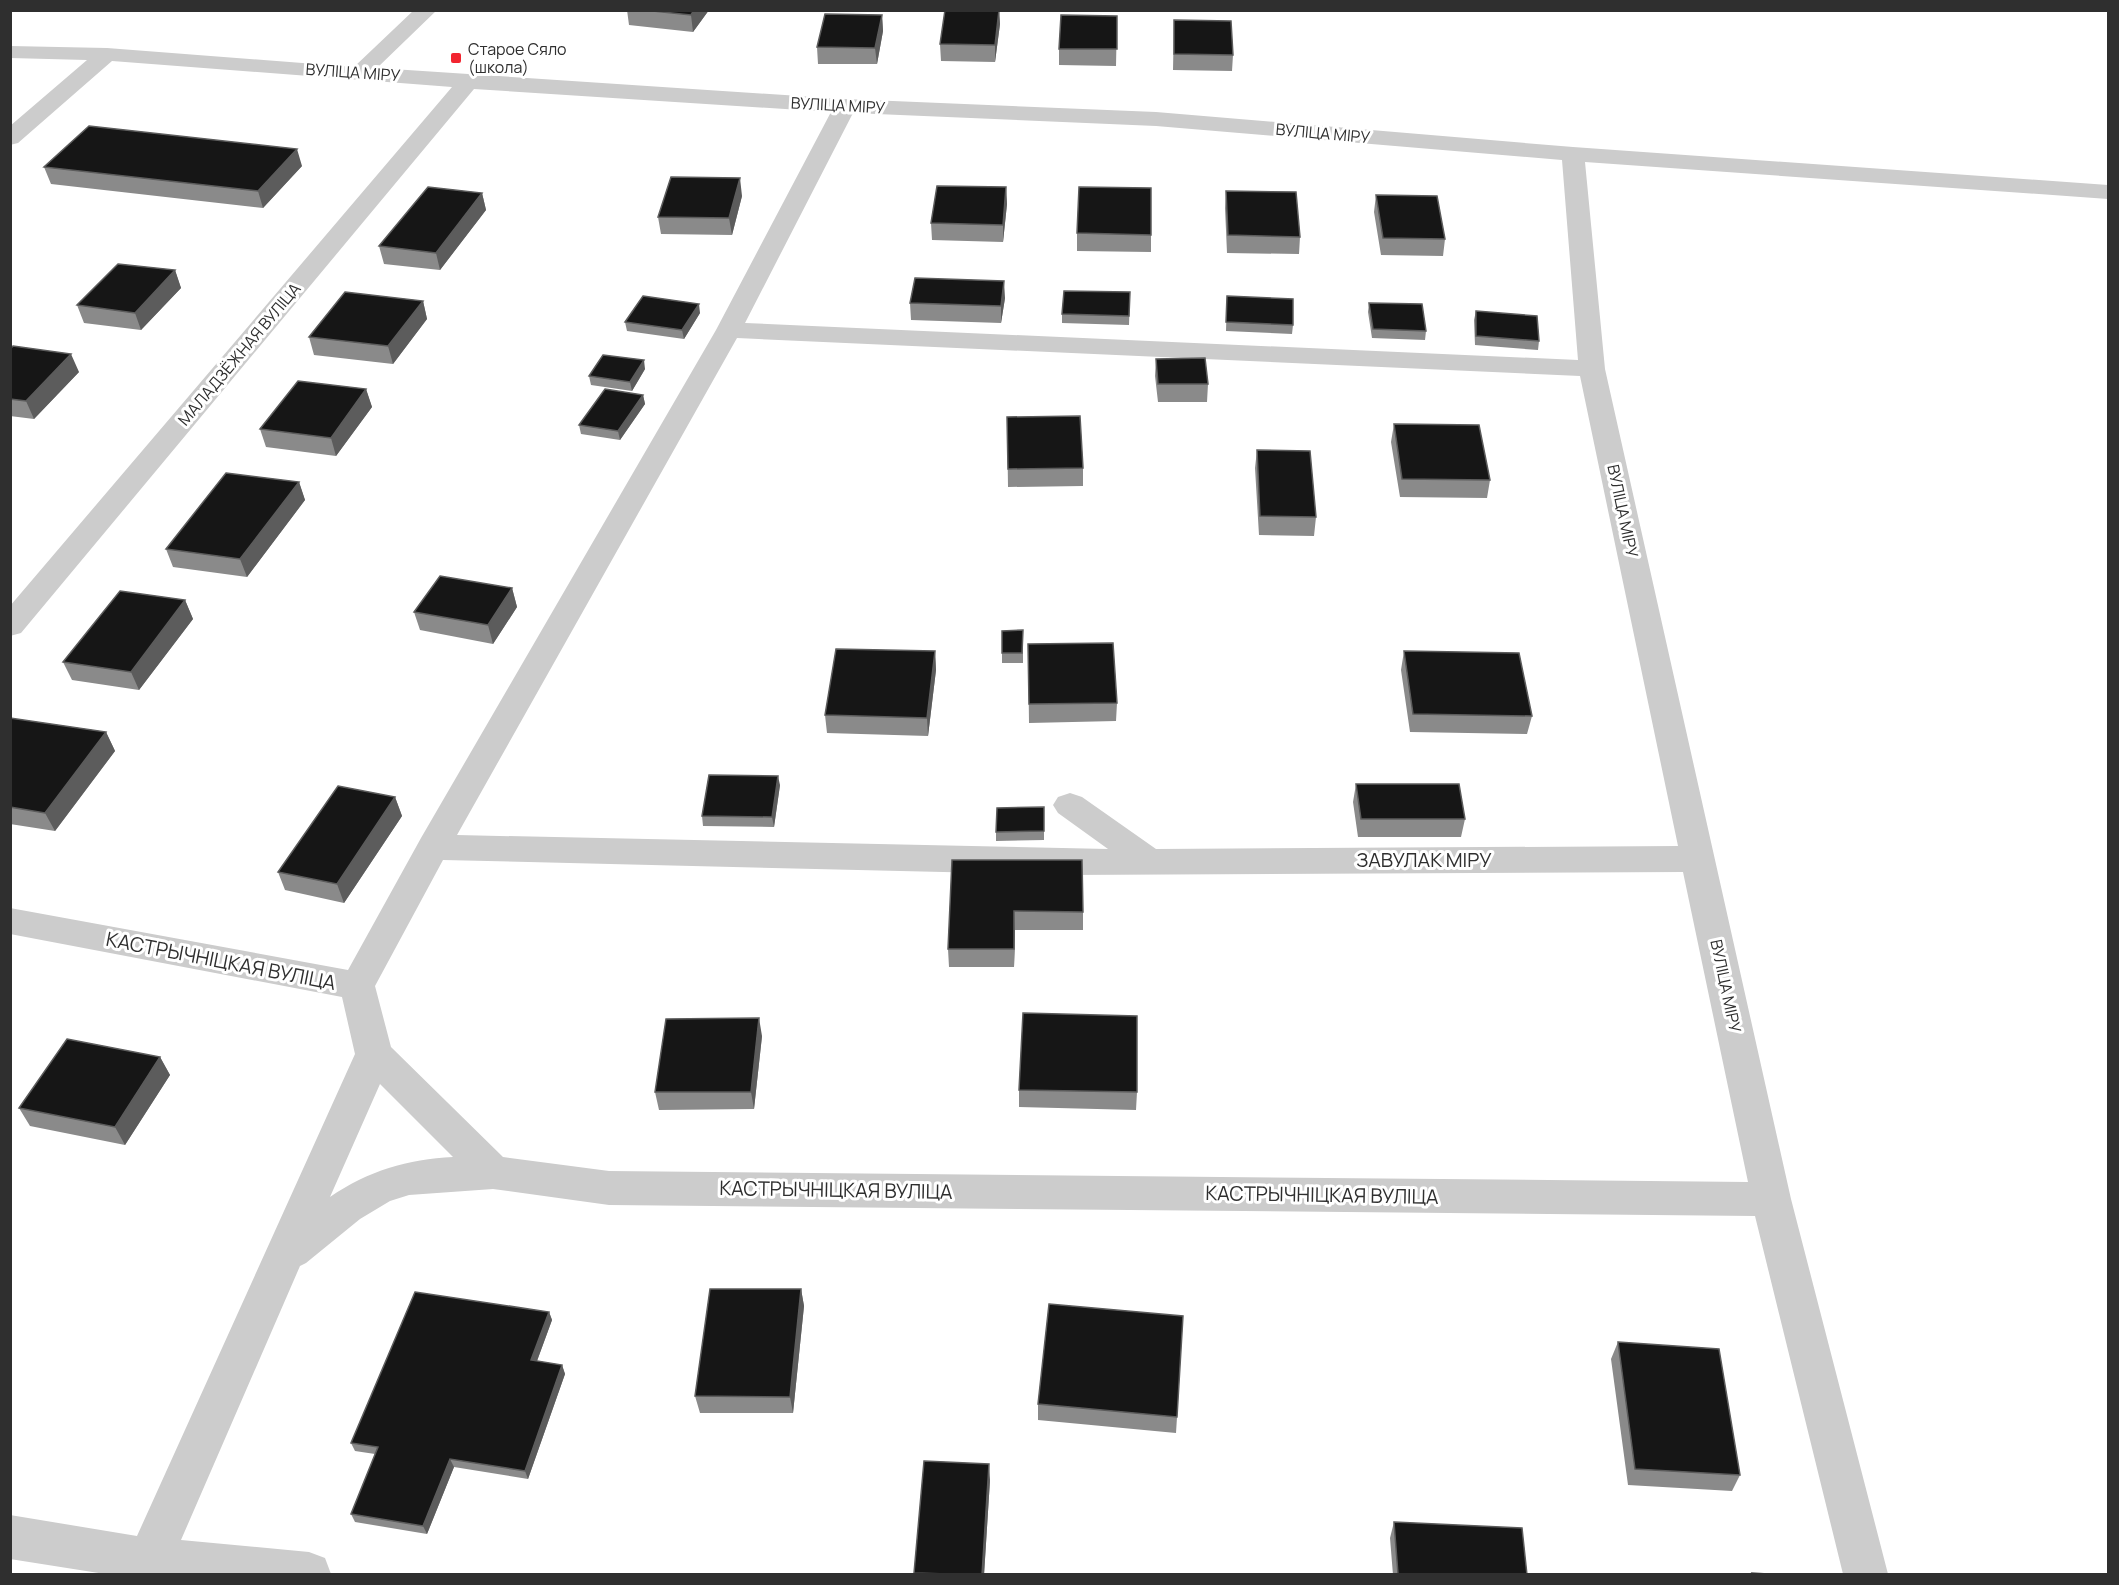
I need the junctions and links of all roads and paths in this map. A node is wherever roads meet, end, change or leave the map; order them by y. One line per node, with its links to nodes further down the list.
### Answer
1 (427, 10): 4 (street)
2 (10, 52): 3 (street, ВУЛІЦА МІРУ)
3 (107, 54): 4 (street, ВУЛІЦА МІРУ); 7 (street)
4 (360, 73): 5 (street, ВУЛІЦА МІРУ)
5 (468, 82): 6 (street, ВУЛІЦА МІРУ); 12 (street, МАЛАДЗЁЖНАЯ ВУЛІЦА)
6 (845, 106): 8 (street, ВУЛІЦА МІРУ); 10 (street)
7 (10, 138)
8 (1573, 154): 9 (street); 11 (street, ВУЛІЦА МІРУ)
9 (2109, 192)
10 (729, 330): 11 (street); 14 (street)
11 (1593, 369): 15 (street, ВУЛІЦА МІРУ)
12 (10, 626)
13 (1070, 805): 16 (street)
14 (433, 847): 16 (street, ЗАВУЛАК МІРУ); 18 (street)
15 (1698, 859): 16 (street, ЗАВУЛАК МІРУ); 21 (street, ВУЛІЦА МІРУ)
16 (1150, 862)
17 (10, 921): 18 (street, КАСТРЫЧНІЦКАЯ ВУЛІЦА)
18 (357, 986): 19 (street, КАСТРЫЧНІЦКАЯ ВУЛІЦА)
19 (374, 1054): 20 (street); 22 (street)
20 (493, 1172): 21 (street, КАСТРЫЧНІЦКАЯ ВУЛІЦА); 22 (street, КАСТРЫЧНІЦКАЯ ВУЛІЦА)
21 (1771, 1199): 26 (street, ВУЛІЦА МІРУ)
22 (285, 1257): 24 (street)
23 (10, 1538): 24 (street)
24 (147, 1567): 25 (street)
25 (309, 1575)
26 (1866, 1575)

